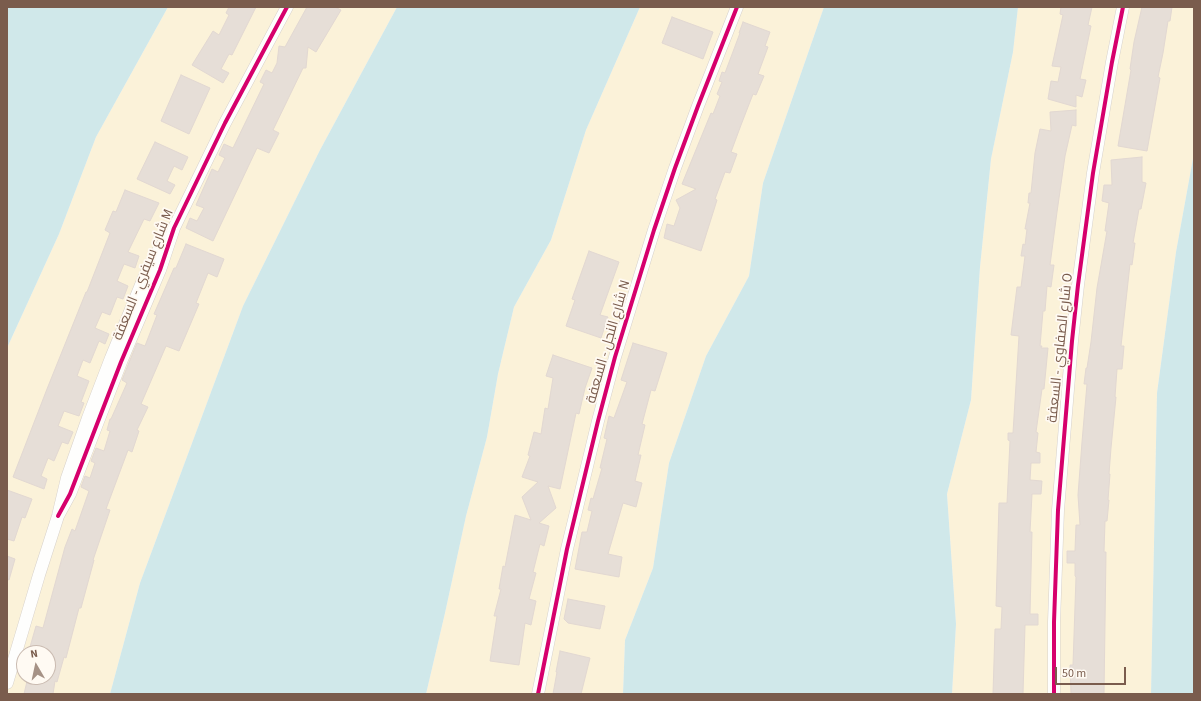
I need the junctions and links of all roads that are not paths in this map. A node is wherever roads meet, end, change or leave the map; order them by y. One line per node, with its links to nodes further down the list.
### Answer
1 (287, 7): 4 (street, شارع سيفري - السعفة M)
2 (737, 7): 5 (street, شارع النجل - السعفة N)
3 (1123, 7): 6 (street, شارع الصفاوي - السعفة O)
4 (7, 682)
5 (538, 694)
6 (1054, 694)

